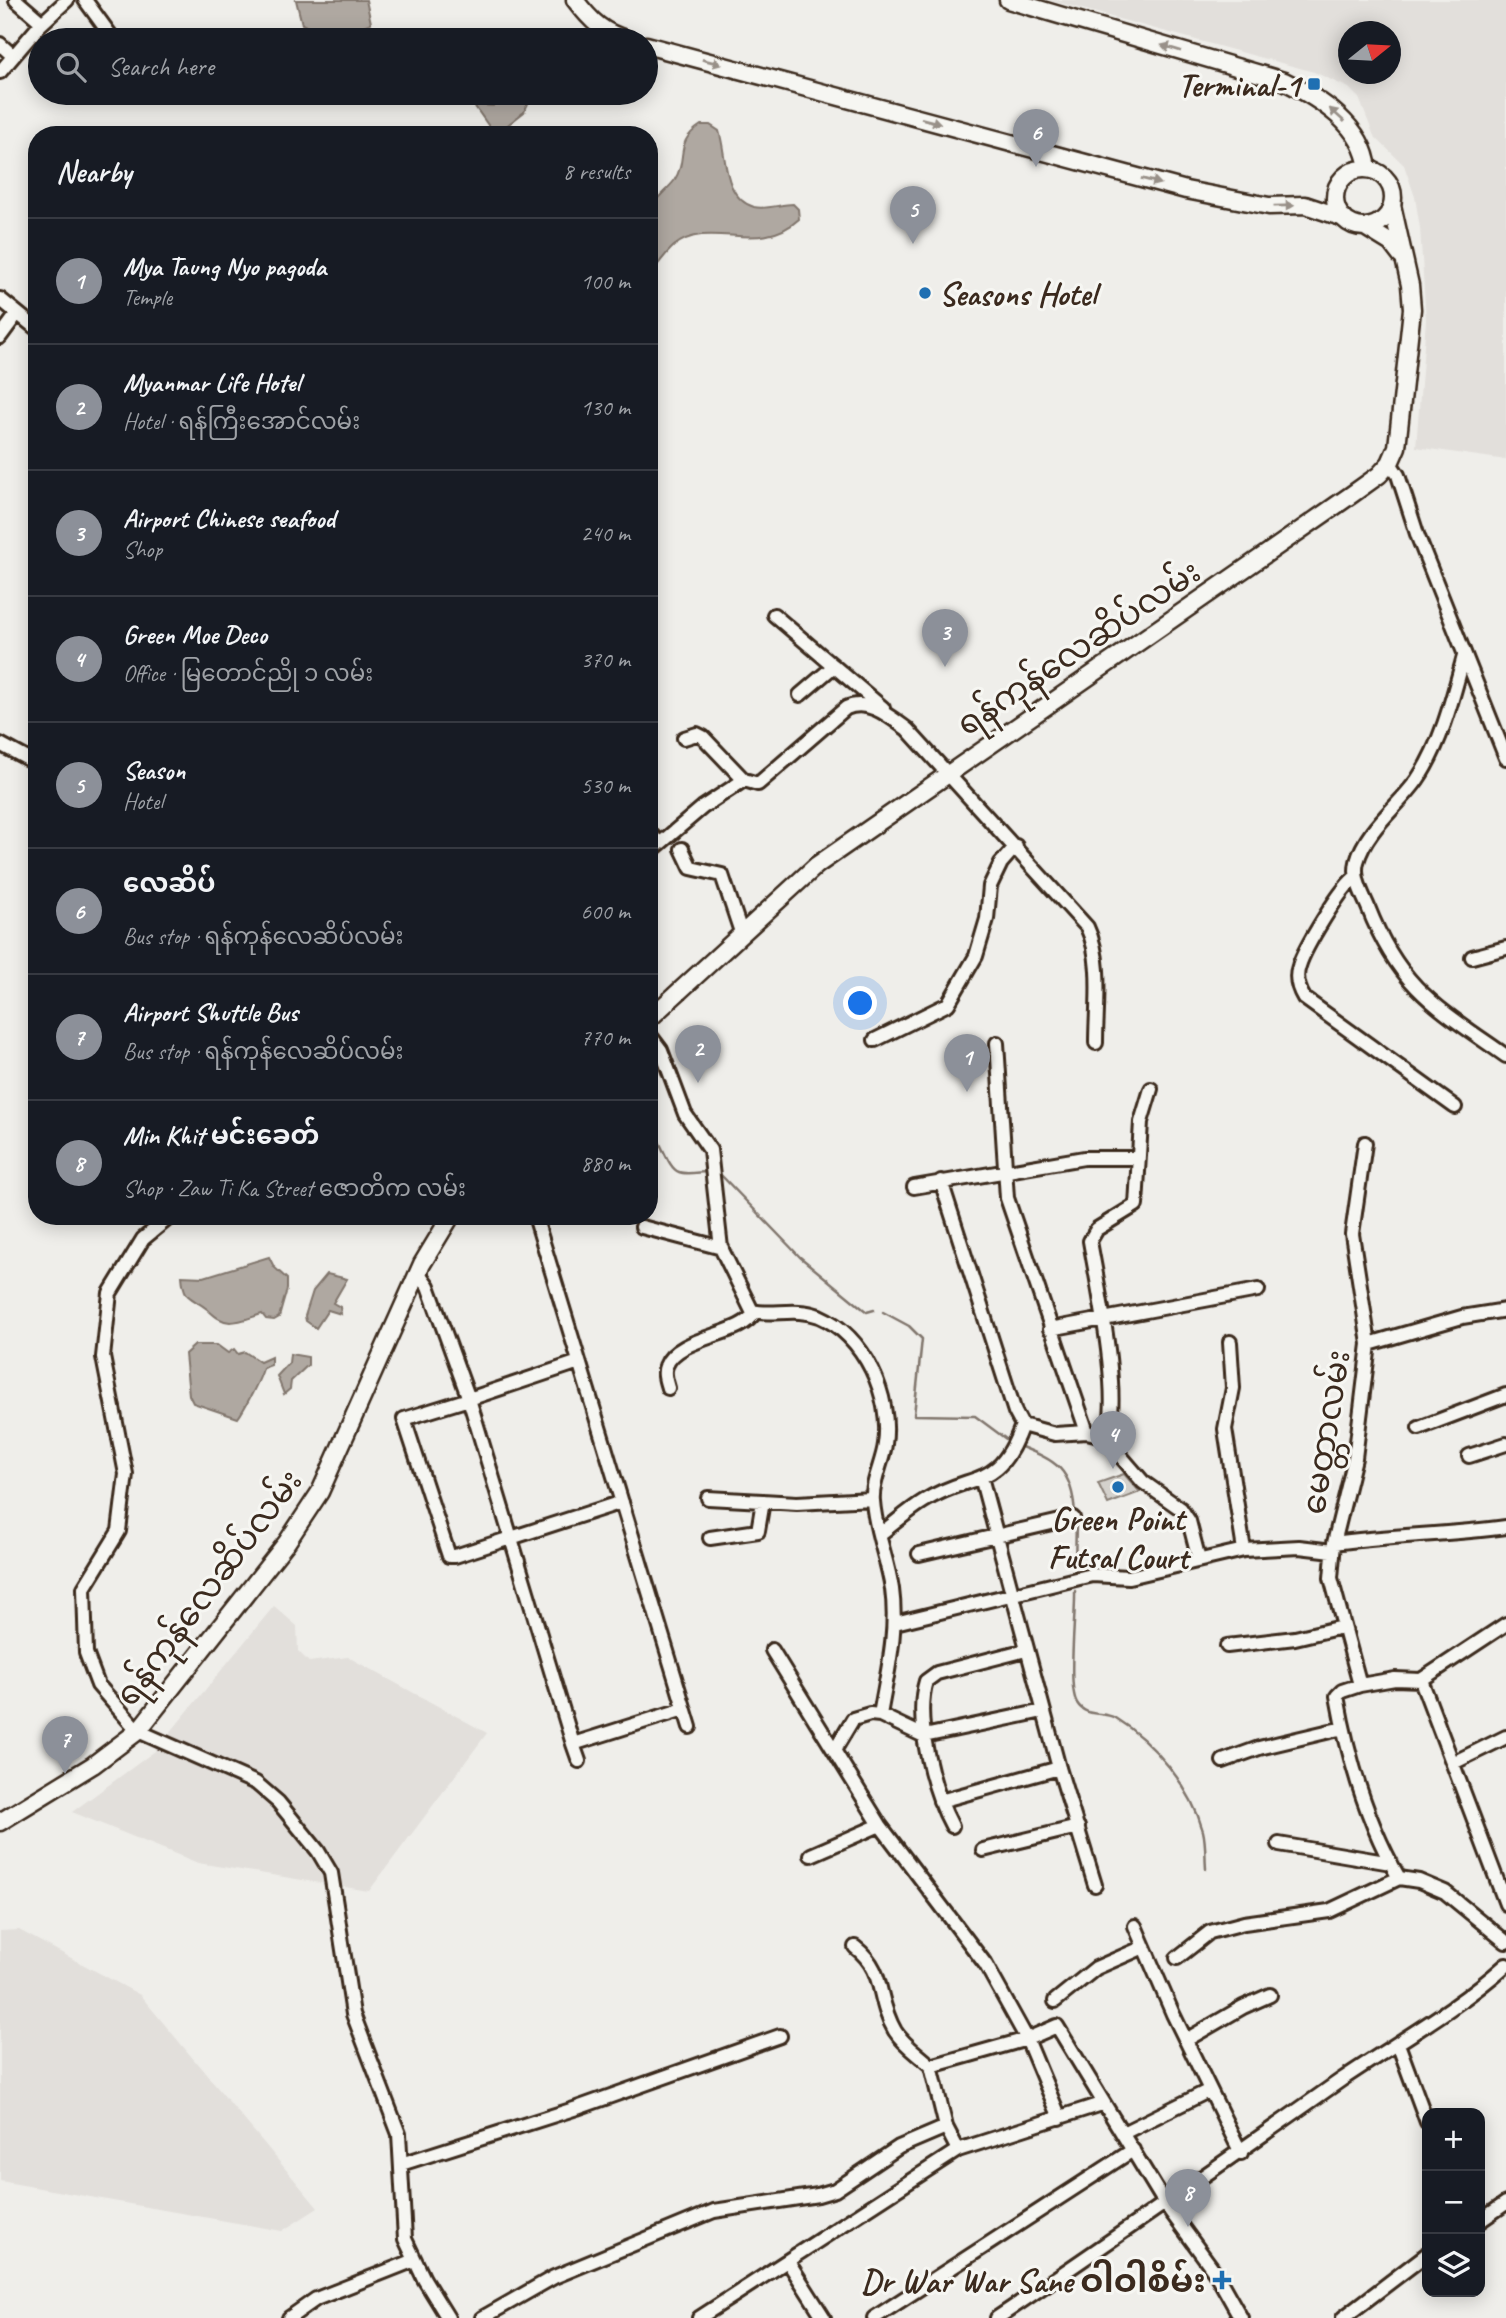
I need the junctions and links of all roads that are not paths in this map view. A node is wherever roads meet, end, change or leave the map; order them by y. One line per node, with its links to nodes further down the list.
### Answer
1 (16, 0): 6 (street)
2 (66, 0): 6 (street)
3 (85, 0): 8 (street)
4 (575, 0): 9 (main road)
5 (1008, 0): 15 (main road, one-way to 5)
6 (40, 25): 7 (street)
7 (37, 28)
8 (105, 28)
9 (598, 28)
10 (28, 39): 13 (street)
11 (0, 44): 13 (street)
12 (658, 48): 17 (main road, one-way to 17)
13 (13, 56): 14 (street)
14 (0, 72)
15 (1368, 169): 16 (main road); 17 (main road)
16 (1392, 205): 18 (main road); 19 (main road)
17 (1344, 218): 18 (main road)
18 (1364, 227): 19 (main road)
19 (1405, 261): 24 (main road)
20 (0, 299): 21 (street)
21 (17, 313): 22 (street); 23 (street)
22 (28, 321)
23 (0, 337)
24 (1390, 463): 26 (street); 34 (main road, ရန်ကုန်လေဆိပ်လမ်း)
25 (775, 615): 27 (street)
26 (1465, 656): 32 (street); 39 (street)
27 (834, 666): 28 (street); 29 (street)
28 (800, 695)
29 (895, 720): 34 (street); 35 (street)
30 (684, 738): 35 (street)
31 (0, 744): 33 (street)
32 (1506, 758)
33 (28, 759)
34 (947, 772): 37 (street); 40 (main road, ရန်ကုန်လေဆိပ်လမ်း)
35 (744, 780): 36 (street)
36 (659, 842)
37 (1016, 846): 44 (street); 46 (street)
38 (682, 849): 40 (street)
39 (1356, 877): 48 (street); 50 (street)
40 (742, 935): 43 (main road, ရန်ကုန်လေဆိပ်လမ်း)
41 (1506, 948): 42 (street)
42 (1472, 957)
43 (658, 1011)
44 (875, 1040)
45 (997, 1042): 53 (street)
46 (1096, 1043)
47 (658, 1046): 60 (street)
48 (1506, 1056)
49 (1151, 1089): 52 (street)
50 (1455, 1107)
51 (1365, 1143): 68 (street, မေတ္တာလမ်း)
52 (1138, 1158): 53 (street); 65 (street)
53 (1004, 1169): 54 (street); 66 (street)
54 (941, 1181): 55 (street); 73 (street)
55 (914, 1187)
56 (160, 1225): 108 (street)
57 (446, 1225): 61 (main road, ရန်ကုန်လေဆိပ်လမ်း)
58 (539, 1225): 69 (street)
59 (642, 1227): 60 (street)
60 (722, 1248): 64 (street)
61 (418, 1272): 72 (street); 108 (main road, ရန်ကုန်လေဆိပ်လမ်း)
62 (1258, 1290): 65 (street)
63 (1506, 1310): 68 (street)
64 (754, 1312): 70 (street); 81 (street)
65 (1102, 1320): 66 (street); 76 (street)
66 (1050, 1329): 75 (street)
67 (1230, 1342): 91 (street)
68 (1369, 1344): 90 (street, မေတ္တာလမ်း)
69 (579, 1362): 72 (street); 83 (street)
70 (668, 1388)
71 (1506, 1395): 74 (street)
72 (469, 1399): 88 (street); 88 (street)
73 (1022, 1425): 75 (street); 79 (street)
74 (1419, 1428)
75 (1087, 1432): 76 (street)
76 (1105, 1438): 93 (street)
77 (1506, 1444): 78 (street)
78 (1469, 1456)
79 (981, 1477): 86 (street); 87 (street)
80 (708, 1498): 82 (street)
81 (872, 1499): 82 (street); 86 (street)
82 (763, 1501): 89 (street)
83 (622, 1502): 88 (street); 103 (street)
84 (1073, 1518): 87 (street)
85 (1506, 1527): 90 (street)
86 (880, 1534): 95 (street)
87 (996, 1535): 92 (street); 94 (street)
88 (511, 1537): 111 (street)
89 (710, 1538)
90 (1333, 1547): 91 (street); 97 (street, မေတ္တာလမ်း)
91 (1244, 1550): 93 (street)
92 (919, 1554)
93 (1199, 1560): 94 (street)
94 (1013, 1596): 95 (street); 100 (street)
95 (895, 1623): 105 (street)
96 (1506, 1624): 101 (street)
97 (1342, 1627): 98 (street); 102 (street, မေတ္တာလမ်း)
98 (1227, 1646)
99 (772, 1650): 112 (street)
100 (1026, 1650): 104 (street); 109 (street)
101 (1421, 1680): 102 (street); 115 (street)
102 (1360, 1685): 107 (street)
103 (684, 1709): 106 (street); 111 (street)
104 (1043, 1711): 109 (street); 116 (street)
105 (880, 1715): 109 (street); 112 (street)
106 (690, 1727)
107 (1343, 1728): 114 (street); 125 (street)
108 (138, 1731): 118 (main road, ရန်ကုန်လေဆိပ်လမ်း); 151 (street)
109 (924, 1736): 117 (street)
110 (1506, 1737): 115 (street)
111 (573, 1744): 113 (street)
112 (835, 1749): 119 (street)
113 (579, 1761)
114 (1223, 1761)
115 (1453, 1763): 128 (street)
116 (1059, 1768): 117 (street); 121 (street)
117 (940, 1801): 120 (street)
118 (5, 1815)
119 (880, 1825): 124 (street); 138 (street)
120 (952, 1826)
121 (1079, 1828): 123 (street); 127 (street)
122 (1279, 1844): 125 (street)
123 (983, 1850)
124 (811, 1855)
125 (1391, 1863): 126 (street)
126 (1399, 1878): 130 (street); 133 (street)
127 (1095, 1885)
128 (1506, 1903)
129 (1135, 1926): 132 (street)
130 (1506, 1942)
131 (855, 1947): 141 (street)
132 (1144, 1947): 136 (street); 139 (street)
133 (1177, 1958)
134 (1506, 1965): 140 (street)
135 (1270, 1995): 139 (street)
136 (1055, 2001)
137 (780, 2036): 151 (street)
138 (1027, 2039): 141 (street); 143 (street); 145 (street)
139 (1185, 2040): 142 (street)
140 (1398, 2044): 144 (street); 150 (street)
141 (931, 2066): 146 (street)
142 (1210, 2090): 147 (street); 150 (street)
143 (1104, 2103): 145 (street); 147 (street)
144 (1422, 2109)
145 (1060, 2118): 148 (street)
146 (946, 2127): 148 (street); 160 (street)
147 (1123, 2133): 149 (street)
148 (958, 2150): 157 (street)
149 (1133, 2150): 153 (street); 163 (street)
150 (1241, 2153): 153 (street)
151 (401, 2164): 156 (street)
152 (1506, 2203): 154 (street)
153 (1167, 2205): 164 (street); 165 (street)
154 (1485, 2214)
155 (1422, 2258): 166 (street)
156 (415, 2260): 158 (street); 159 (street)
157 (789, 2263): 161 (street); 162 (street)
158 (289, 2318)
159 (449, 2318)
160 (482, 2318)
161 (699, 2318)
162 (824, 2318)
163 (874, 2318)
164 (997, 2318)
165 (1241, 2318)
166 (1343, 2318)

